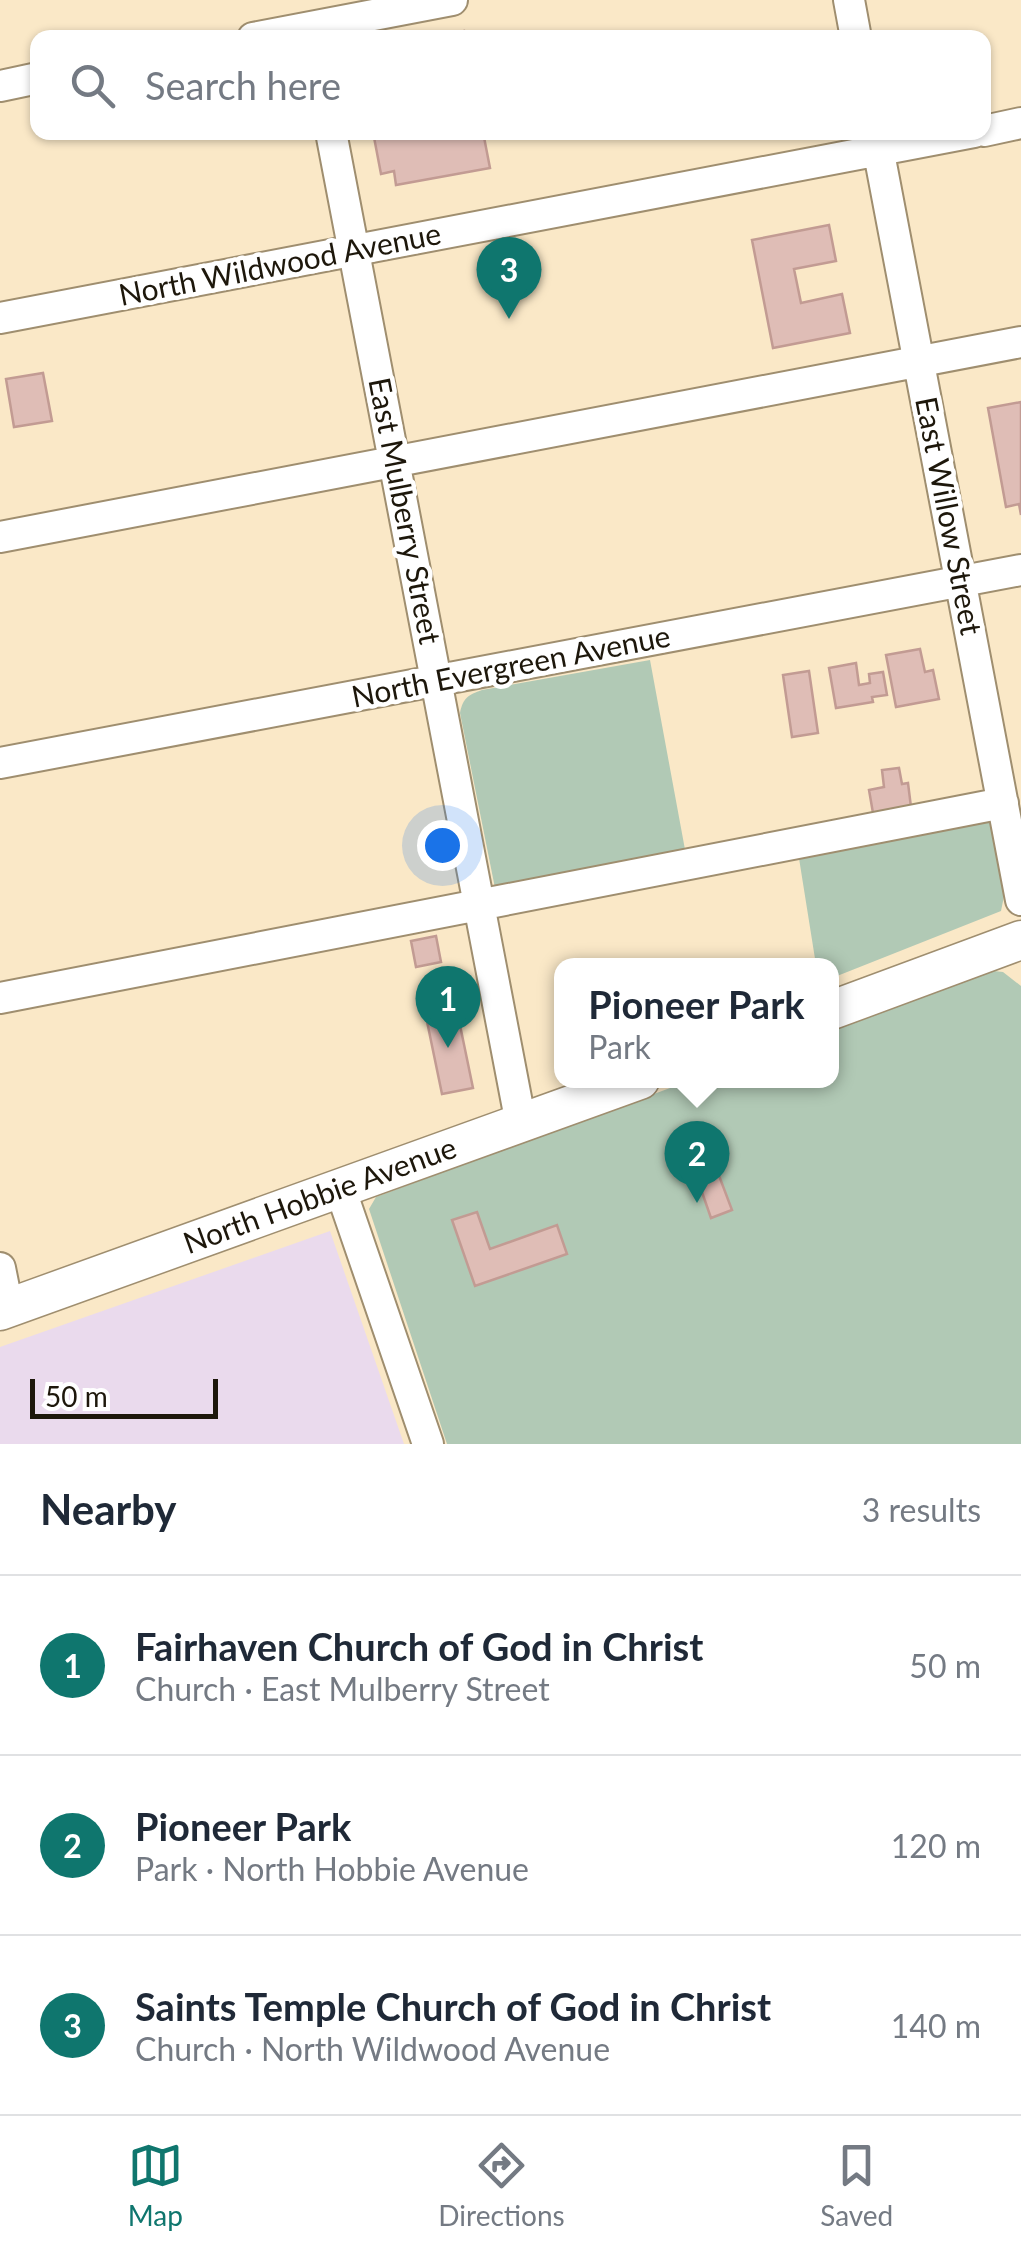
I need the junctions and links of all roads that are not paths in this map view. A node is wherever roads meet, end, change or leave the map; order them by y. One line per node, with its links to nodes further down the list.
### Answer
1 (452, 0): 3 (street)
2 (849, 0): 5 (street)
3 (310, 21): 4 (street)
4 (280, 30)
5 (855, 30)
6 (30, 80): 7 (street)
7 (0, 86)
8 (1021, 124): 9 (street)
9 (991, 129)
10 (333, 140): 12 (street, East Mulberry Street)
11 (876, 142): 12 (street, North Wildwood Avenue); 15 (street, East Willow Street)
12 (354, 251): 13 (street, North Wildwood Avenue); 16 (street, East Mulberry Street)
13 (0, 318)
14 (1021, 342): 15 (street)
15 (918, 362): 16 (street); 19 (street, East Willow Street)
16 (394, 462): 17 (street); 20 (street, East Mulberry Street)
17 (0, 537)
18 (1021, 570): 19 (street, North Evergreen Avenue)
19 (960, 582): 20 (street, North Evergreen Avenue); 22 (street, East Willow Street)
20 (436, 681): 21 (street, North Evergreen Avenue); 24 (street, East Mulberry Street)
21 (0, 764)
22 (1002, 803): 23 (street, East Willow Street); 24 (street)
23 (1021, 900)
24 (479, 905): 26 (street); 29 (street, East Mulberry Street)
25 (1021, 940): 27 (main road)
26 (0, 998)
27 (839, 1007)
28 (618, 1088): 29 (main road, North Hobbie Avenue)
29 (521, 1124): 30 (main road, North Hobbie Avenue)
30 (340, 1188): 32 (main road, North Hobbie Avenue); 33 (street)
31 (0, 1268): 32 (street)
32 (4, 1310)
33 (428, 1444)

